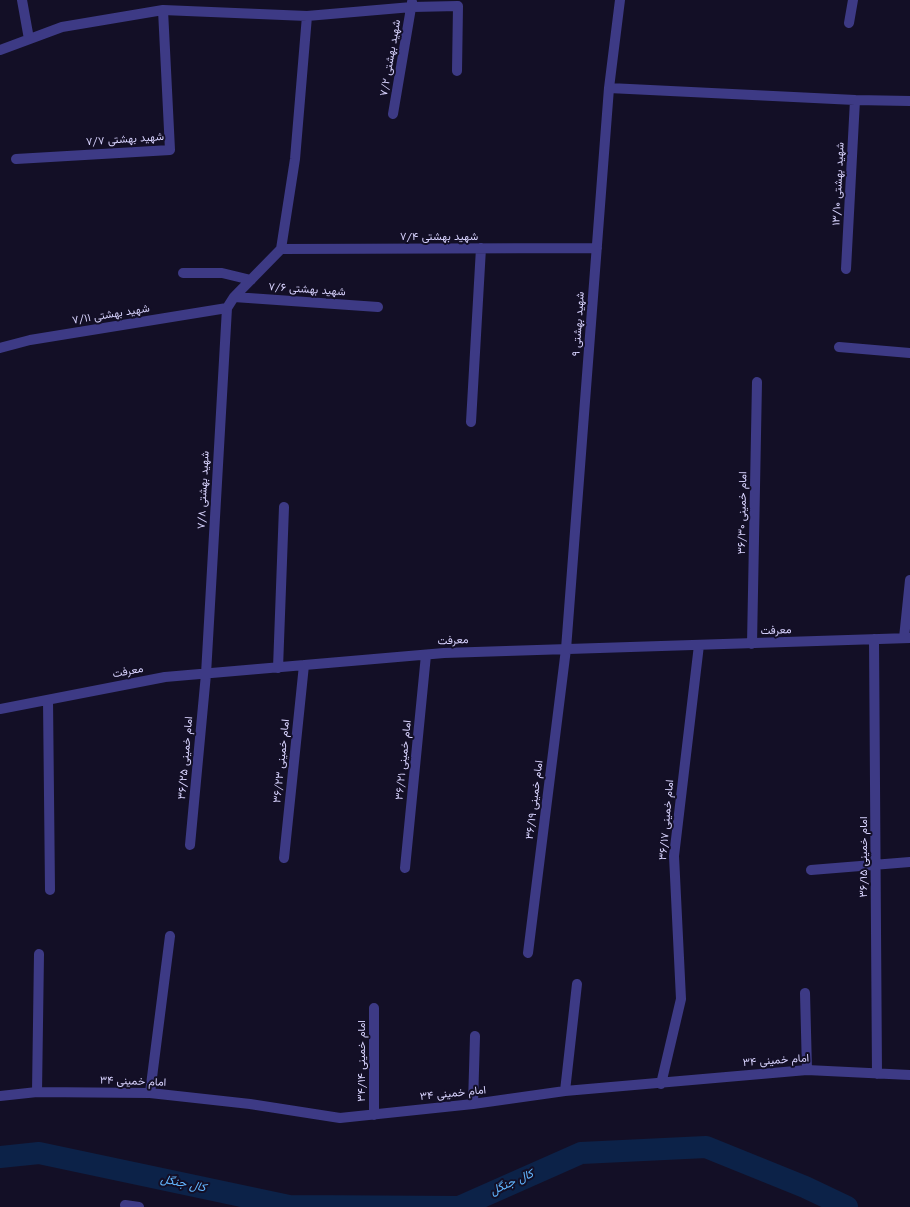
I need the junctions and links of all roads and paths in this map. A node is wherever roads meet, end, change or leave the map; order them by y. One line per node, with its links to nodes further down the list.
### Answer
1 (22, 0): 8 (street)
2 (620, 0): 11 (street, شهید بهشتی ۹)
3 (853, 0): 7 (street)
4 (412, 3): 6 (street); 10 (street); 14 (street, شهید بهشتی ۷/۲)
5 (163, 10): 6 (street); 8 (street); 15 (street, شهید بهشتی ۷/۷)
6 (307, 16): 18 (street)
7 (849, 23)
8 (29, 39): 9 (street)
9 (0, 50)
10 (457, 71)
11 (609, 88): 12 (street); 17 (street, شهید بهشتی ۹)
12 (855, 100): 13 (street); 19 (street, شهید بهشتی ۱۳/۱۰)
13 (910, 101)
14 (393, 114)
15 (16, 159)
16 (481, 248): 17 (street, شهید بهشتی ۷/۴); 18 (street, شهید بهشتی ۷/۴); 29 (street)
17 (597, 248): 36 (street, شهید بهشتی ۹)
18 (281, 249): 21 (street)
19 (846, 269)
20 (183, 273): 21 (street)
21 (251, 280): 22 (street)
22 (234, 297): 23 (street, شهید بهشتی ۷/۶); 24 (street)
23 (378, 307)
24 (227, 308): 26 (street, شهید بهشتی ۷/۱۱); 40 (street, شهید بهشتی ۷/۸)
25 (839, 347): 27 (street)
26 (0, 348)
27 (910, 353)
28 (757, 382): 34 (street, امام خمینی ۳۶/۳۰)
29 (471, 422)
30 (284, 507): 39 (street)
31 (910, 580): 32 (street)
32 (907, 638): 33 (street, معرفت)
33 (874, 640): 34 (street, معرفت); 46 (street, امام خمینی ۳۶/۱۵)
34 (752, 644): 35 (street, معرفت)
35 (699, 645): 36 (street, معرفت); 60 (street, امام خمینی ۳۶/۱۷)
36 (566, 649): 37 (street, معرفت); 51 (street, امام خمینی ۳۶/۱۹)
37 (426, 655): 38 (street, معرفت); 47 (street, امام خمینی ۳۶/۲۱)
38 (304, 666): 39 (street, معرفت); 44 (street, امام خمینی ۳۶/۲۳)
39 (278, 668): 40 (street, معرفت)
40 (206, 674): 41 (street, معرفت); 43 (street, امام خمینی ۳۶/۲۵)
41 (48, 700): 42 (street, معرفت); 49 (street)
42 (0, 709)
43 (190, 845)
44 (284, 858)
45 (910, 862): 46 (street)
46 (876, 865): 48 (street); 58 (street, امام خمینی ۳۶/۱۵)
47 (405, 868)
48 (811, 870)
49 (50, 890)
50 (170, 936): 63 (street)
51 (528, 953)
52 (39, 954): 62 (street)
53 (577, 984): 61 (street)
54 (805, 993): 57 (street)
55 (374, 1008): 66 (street, امام خمینی ۳۴/۱۴)
56 (475, 1036): 65 (street)
57 (807, 1070): 58 (street, امام خمینی ۳۴); 60 (street, امام خمینی ۳۴)
58 (877, 1074): 59 (street, امام خمینی ۳۴)
59 (910, 1075)
60 (661, 1084): 61 (street, امام خمینی ۳۴)
61 (565, 1091): 65 (street, امام خمینی ۳۴)
62 (37, 1092): 63 (street, امام خمینی ۳۴); 64 (street, امام خمینی ۳۴)
63 (150, 1093): 66 (street, امام خمینی ۳۴)
64 (0, 1096)
65 (473, 1104): 66 (street, امام خمینی ۳۴)
66 (374, 1115)
67 (125, 1205): 68 (street)
68 (139, 1207)

